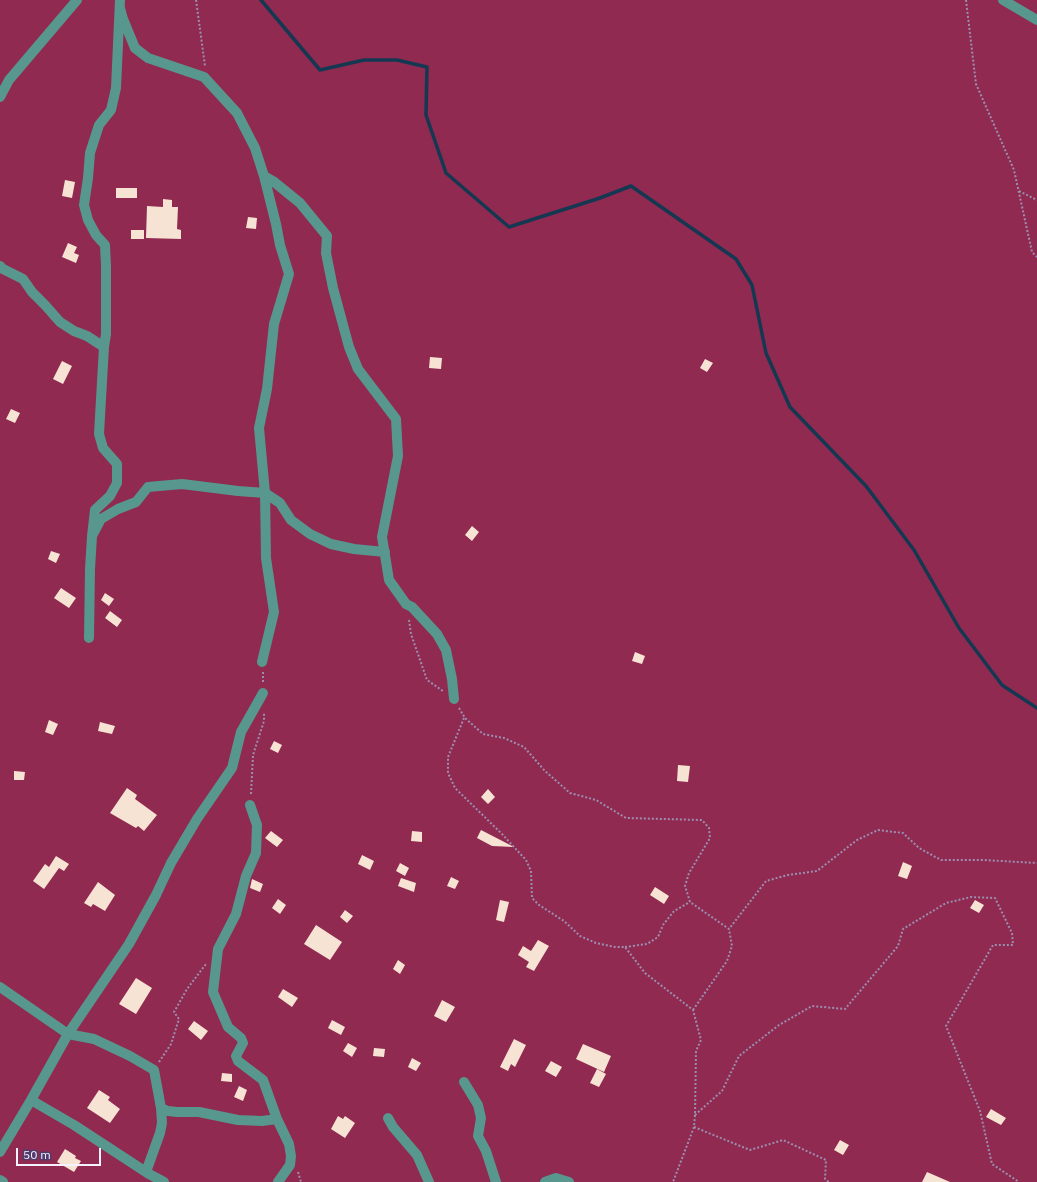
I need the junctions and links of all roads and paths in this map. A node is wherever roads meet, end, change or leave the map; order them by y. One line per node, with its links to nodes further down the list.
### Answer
1 (77, 0): 8 (street)
2 (196, 0): 7 (path)
3 (966, 0): 10 (path)
4 (1003, 0): 6 (street)
5 (120, 4): 7 (street); 14 (street)
6 (1037, 20)
7 (204, 77): 9 (street)
8 (0, 97)
9 (264, 176): 15 (street); 17 (street)
10 (1019, 191): 11 (path); 12 (path)
11 (1037, 200)
12 (1037, 257)
13 (0, 266): 14 (street)
14 (104, 347): 16 (street)
15 (265, 493): 16 (street); 17 (street); 20 (street)
16 (92, 536): 19 (street)
17 (385, 552): 18 (street)
18 (406, 604): 22 (street); 22 (path)
19 (89, 638)
20 (262, 662): 21 (path)
21 (263, 693): 24 (path); 32 (street)
22 (454, 699): 23 (path)
23 (464, 718): 26 (path); 28 (path)
24 (250, 805): 29 (street)
25 (1037, 863): 27 (path)
26 (690, 902): 27 (path); 28 (path)
27 (729, 929): 31 (path)
28 (625, 946): 31 (path)
29 (218, 949): 33 (path); 39 (street)
30 (0, 987): 32 (street)
31 (693, 1010): 37 (path)
32 (68, 1034): 33 (street); 35 (street)
33 (154, 1070): 36 (street)
34 (464, 1082): 49 (street)
35 (31, 1100): 41 (street); 42 (street)
36 (161, 1108): 39 (street); 42 (street)
37 (695, 1115): 40 (path); 55 (path)
38 (388, 1118): 48 (street)
39 (277, 1119): 47 (street)
40 (694, 1127): 43 (path); 52 (path)
41 (0, 1152)
42 (148, 1176): 46 (street)
43 (825, 1178): 53 (path); 54 (path)
44 (0, 1180): 45 (street)
45 (3, 1182)
46 (164, 1182)
47 (278, 1182)
48 (429, 1182)
49 (496, 1182)
50 (545, 1182): 51 (street)
51 (569, 1182)
52 (673, 1182)
53 (829, 1182)
54 (833, 1182)
55 (1020, 1182)

